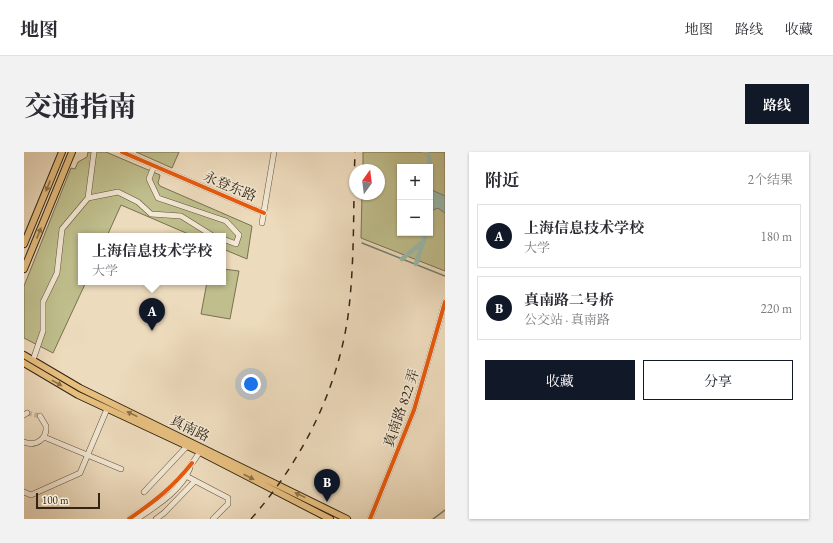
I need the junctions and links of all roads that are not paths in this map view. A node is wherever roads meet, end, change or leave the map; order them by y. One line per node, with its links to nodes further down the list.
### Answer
1 (62, 152): 12 (main road, one-way to 12)
2 (72, 152): 13 (main road, one-way to 2)
3 (94, 152): 7 (street)
4 (122, 152): 6 (street, 永登东路)
5 (274, 152): 8 (street)
6 (154, 166): 8 (street, 永登东路); 11 (street)
7 (88, 198): 10 (street); 16 (street)
8 (264, 213): 9 (street)
9 (262, 223)
10 (208, 233)
11 (226, 240)
12 (24, 244)
13 (24, 270)
14 (445, 302): 37 (street, 真南路 822 弄)
15 (24, 355): 16 (main road, 真南路)
16 (33, 360): 22 (main road, 真南路, one-way to 16)
17 (24, 363): 18 (main road, 真南路, one-way to 18)
18 (107, 409): 22 (main road, 真南路); 24 (street)
19 (40, 416): 20 (street)
20 (44, 437): 21 (street); 24 (street)
21 (24, 442)
22 (189, 444): 23 (main road, 真南路); 29 (street)
23 (201, 450): 26 (street); 35 (main road, 真南路, one-way to 35); 36 (main road, 真南路, one-way to 23)
24 (88, 455): 25 (street); 28 (street)
25 (121, 469)
26 (185, 475): 27 (street); 30 (street)
27 (195, 481): 33 (street); 34 (street)
28 (24, 492)
29 (144, 492)
30 (145, 510): 31 (street); 32 (street); 33 (street)
31 (129, 519)
32 (137, 519)
33 (156, 519)
34 (213, 519)
35 (330, 519)
36 (347, 519)
37 (370, 519)

